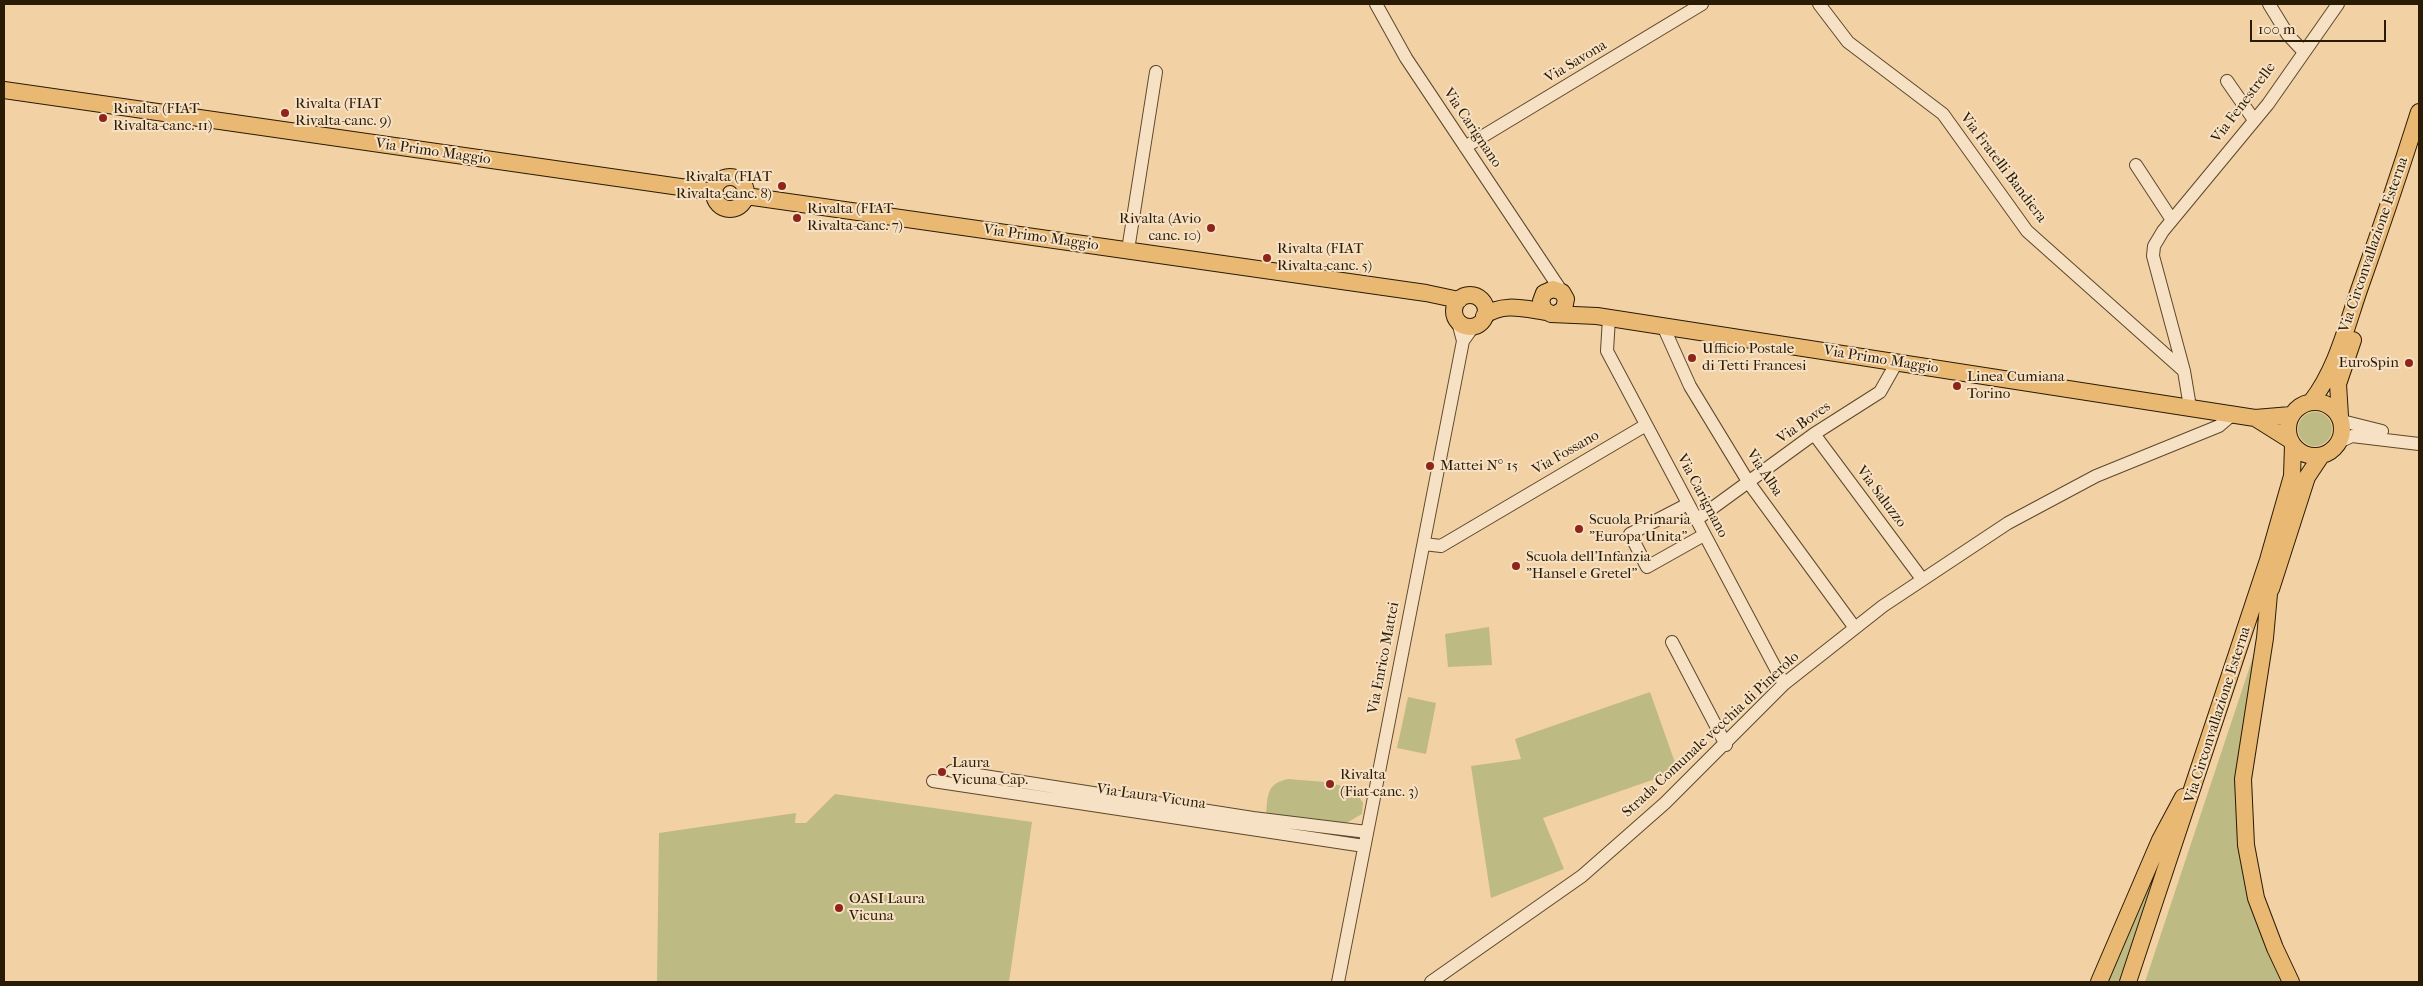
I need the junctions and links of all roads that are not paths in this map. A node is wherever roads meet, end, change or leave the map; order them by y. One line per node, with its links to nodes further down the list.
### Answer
1 (1376, 4): 13 (street, Via Carignano)
2 (1702, 4): 13 (street, Via Savona)
3 (1819, 4): 27 (street, Via Fratelli Bandiera)
4 (2269, 4): 6 (street)
5 (2338, 4): 6 (street, Via Fenestrelle)
6 (2303, 51): 11 (street, Via Fenestrelle)
7 (1156, 72): 18 (street)
8 (2227, 81): 11 (street)
9 (4, 90): 15 (main road, Via Primo Maggio)
10 (2419, 112): 28 (main road, Via Circonvallazione Esterna)
11 (2254, 120): 17 (street, Via Fenestrelle)
12 (2419, 143): 33 (main road, Via Circonvallazione Esterna)
13 (1465, 147): 19 (street, Via Carignano)
14 (2136, 165): 17 (street)
15 (715, 192): 16 (main road); 16 (main road)
16 (746, 196): 18 (main road, Via Primo Maggio)
17 (2172, 220): 27 (street, Via Fenestrelle)
18 (1128, 250): 22 (main road, Via Primo Maggio)
19 (1546, 268): 20 (street, Via Carignano); 21 (street)
20 (1564, 295): 21 (main road); 23 (main road); 24 (main road, Via Primo Maggio)
21 (1542, 296): 22 (main road, Via Primo Maggio); 23 (main road)
22 (1468, 313): 23 (main road, Via Primo Maggio); 45 (street, Via Enrico Mattei)
23 (1551, 313): 24 (main road, Via Primo Maggio)
24 (1603, 317): 25 (main road, Via Primo Maggio); 34 (street, Via Carignano)
25 (1662, 326): 26 (main road, Via Primo Maggio); 41 (street, Via Alba)
26 (1897, 362): 29 (main road, Via Primo Maggio); 35 (street, Via Boves)
27 (2184, 371): 29 (street, Via Fenestrelle)
28 (2311, 402): 31 (main road); 33 (main road)
29 (2190, 407): 30 (main road, Via Primo Maggio)
30 (2233, 414): 32 (main road, Via Primo Maggio); 46 (street, Strada Comunale vecchia di Pinerolo)
31 (2291, 415): 32 (main road, Via Primo Maggio); 37 (main road)
32 (2255, 418): 37 (main road, Via Primo Maggio)
33 (2341, 418): 36 (street); 38 (main road)
34 (1646, 425): 42 (street, Via Carignano); 45 (street, Via Fossano)
35 (1814, 434): 41 (street, Via Boves); 46 (street, Via Saluzzo)
36 (2419, 437)
37 (2292, 442): 40 (main road); 47 (main road, Via Circonvallazione Esterna)
38 (2340, 442): 39 (street); 40 (main road)
39 (2419, 444)
40 (2321, 456): 47 (main road, Via Circonvallazione Esterna)
41 (1749, 483): 43 (street, Via Boves); 48 (street, Via Alba)
42 (1688, 504): 43 (street, Via Carignano); 44 (street)
43 (1696, 520): 44 (street, Via Carignano)
44 (1704, 535): 50 (street, Via Carignano)
45 (1424, 544): 55 (street, Via Enrico Mattei)
46 (1922, 579): 48 (street, Strada Comunale vecchia di Pinerolo)
47 (2264, 592): 52 (main road, Via Circonvallazione Esterna); 61 (main road, Via Circonvallazione Esterna); 62 (main road)
48 (1855, 628): 50 (street, Strada Comunale vecchia di Pinerolo)
49 (1672, 642): 51 (street)
50 (1784, 684): 51 (street, Strada Comunale vecchia di Pinerolo)
51 (1726, 744): 58 (street, Strada Comunale vecchia di Pinerolo)
52 (2207, 751): 59 (main road); 60 (main road, Via Circonvallazione Esterna)
53 (952, 771): 55 (street, Via Laura Vicuna)
54 (933, 781): 56 (street, Via Laura Vicuna)
55 (1367, 832): 56 (street, Via Enrico Mattei)
56 (1364, 846): 57 (street, Via Enrico Mattei)
57 (1338, 982)
58 (1431, 982)
59 (2099, 982)
60 (2128, 982)
61 (2139, 982)
62 (2291, 982)

